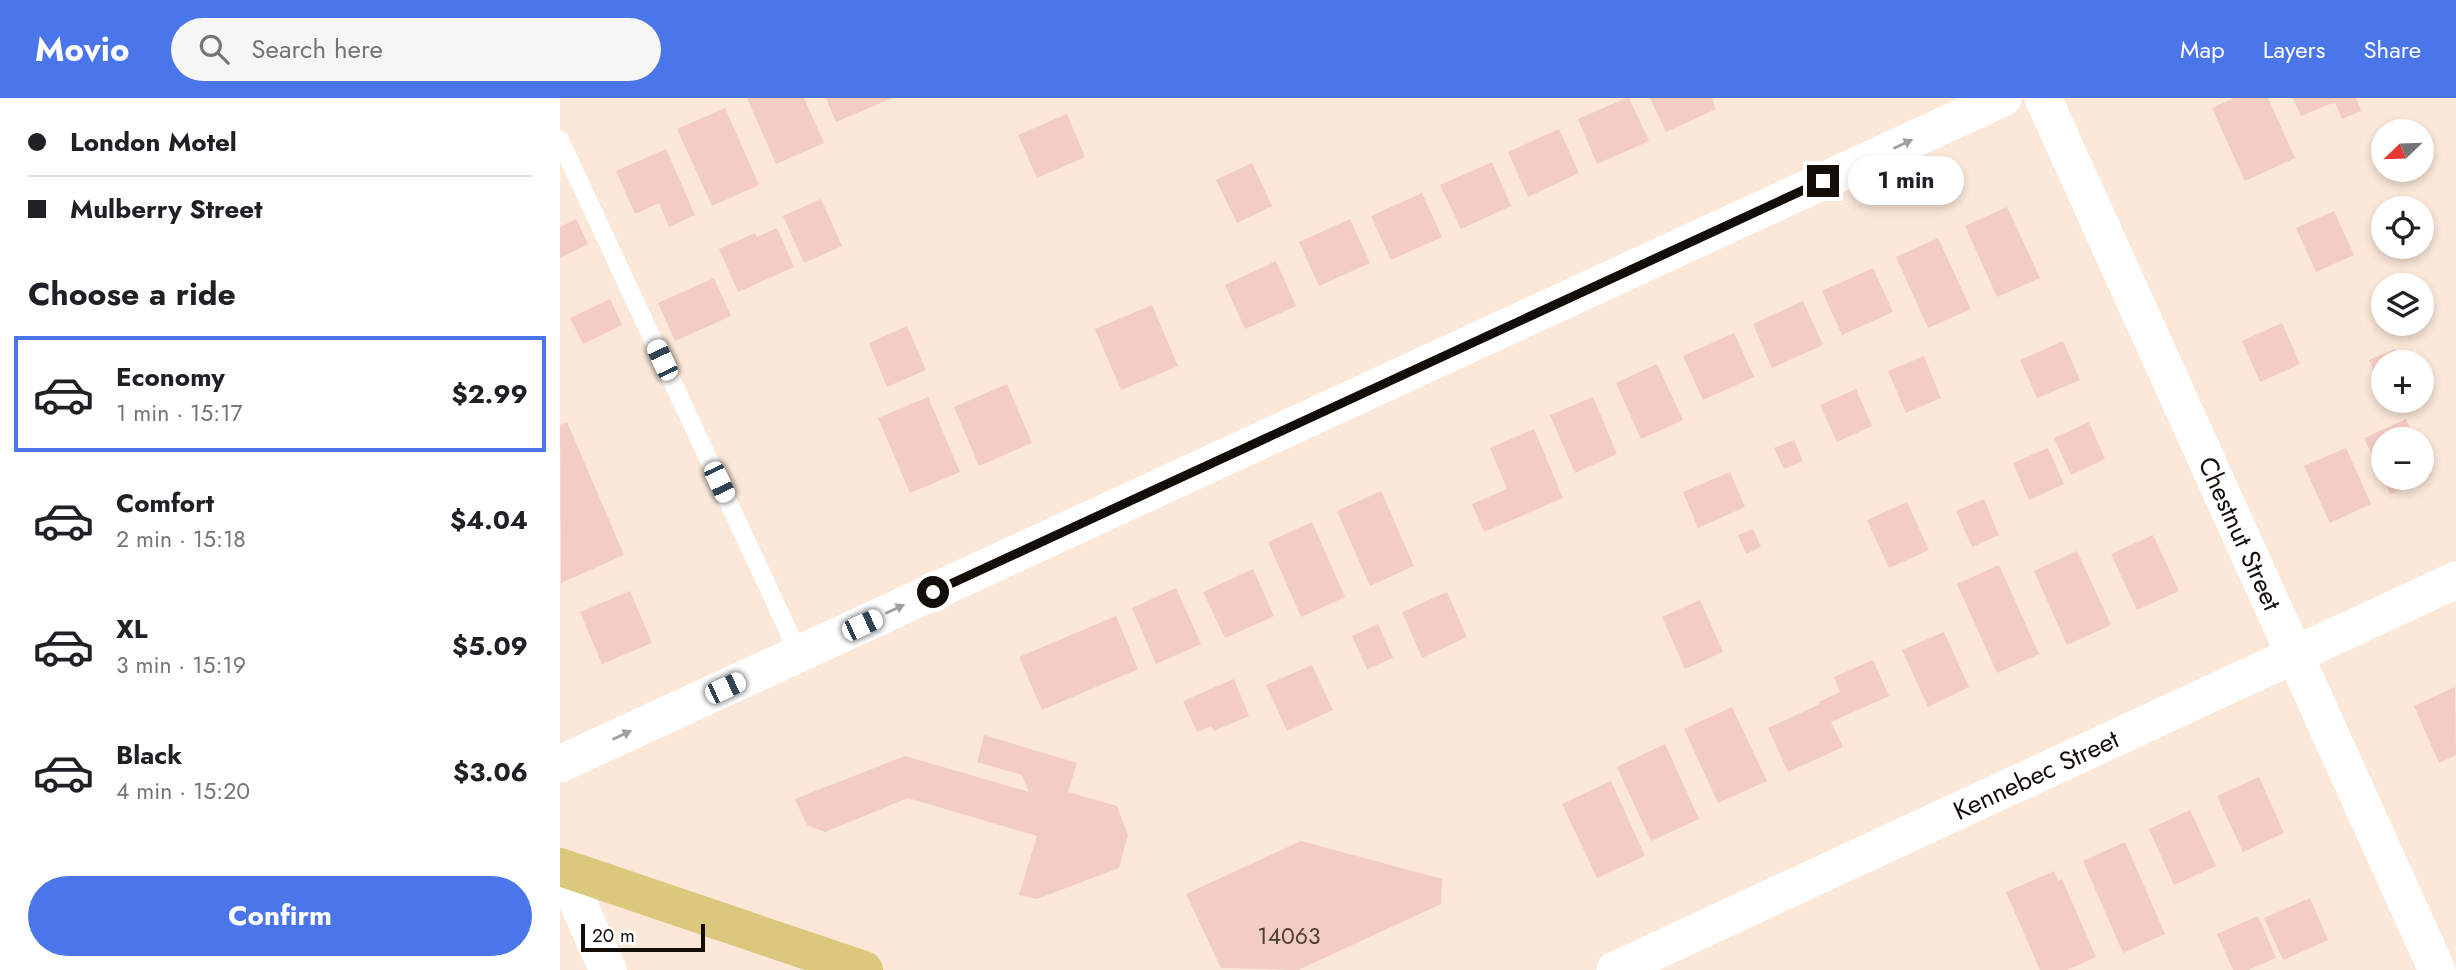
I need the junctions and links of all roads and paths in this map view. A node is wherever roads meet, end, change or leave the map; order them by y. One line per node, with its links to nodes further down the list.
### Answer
1 (2003, 98): 5 (street, one-way to 1)
2 (2043, 98): 6 (street, Chestnut Street)
3 (560, 140): 5 (lane)
4 (2456, 580): 6 (street, Kennebec Street)
5 (799, 654): 7 (street, one-way to 5)
6 (2295, 655): 12 (street, Kennebec Street); 13 (street, Chestnut Street)
7 (560, 764)
8 (561, 867): 9 (main road); 10 (street)
9 (803, 960): 11 (main road)
10 (608, 970)
11 (864, 970)
12 (1615, 970)
13 (2437, 970)

